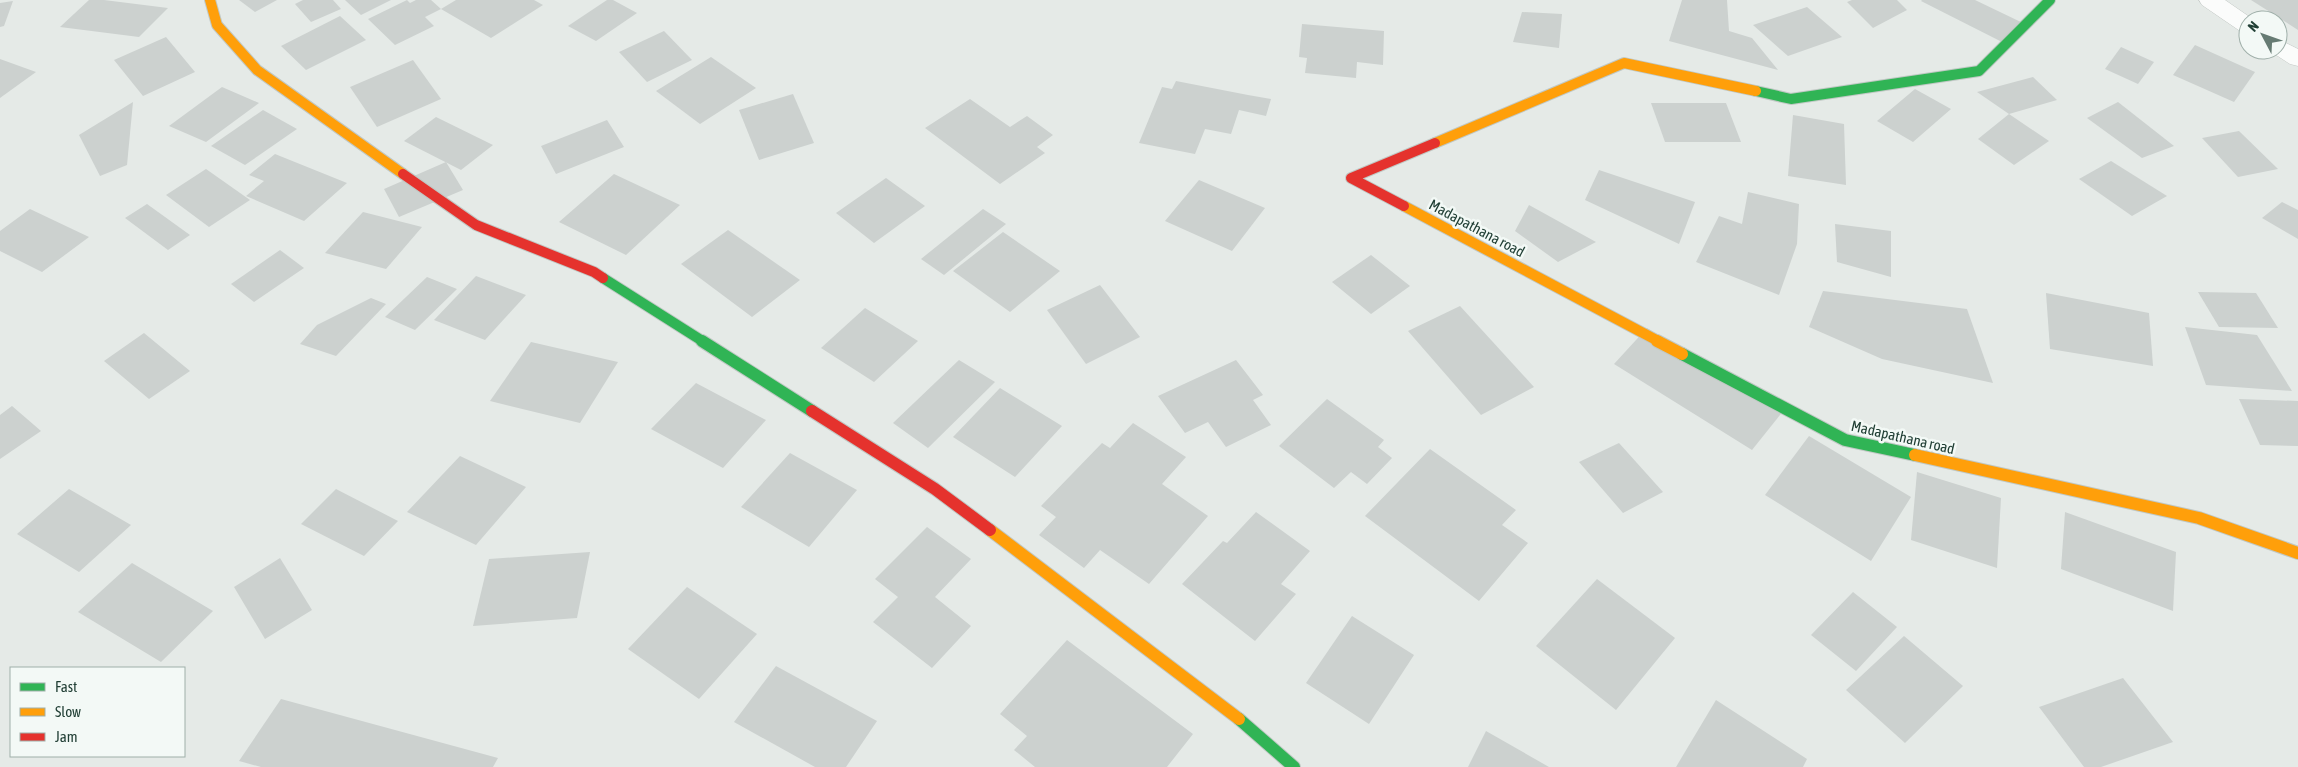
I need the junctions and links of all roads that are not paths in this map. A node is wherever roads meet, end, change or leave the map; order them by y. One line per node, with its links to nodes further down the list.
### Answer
1 (210, 0): 6 (street)
2 (2050, 0): 5 (street, Madapathana road)
3 (2210, 0): 4 (street)
4 (2238, 19)
5 (2298, 553)
6 (1294, 767)

